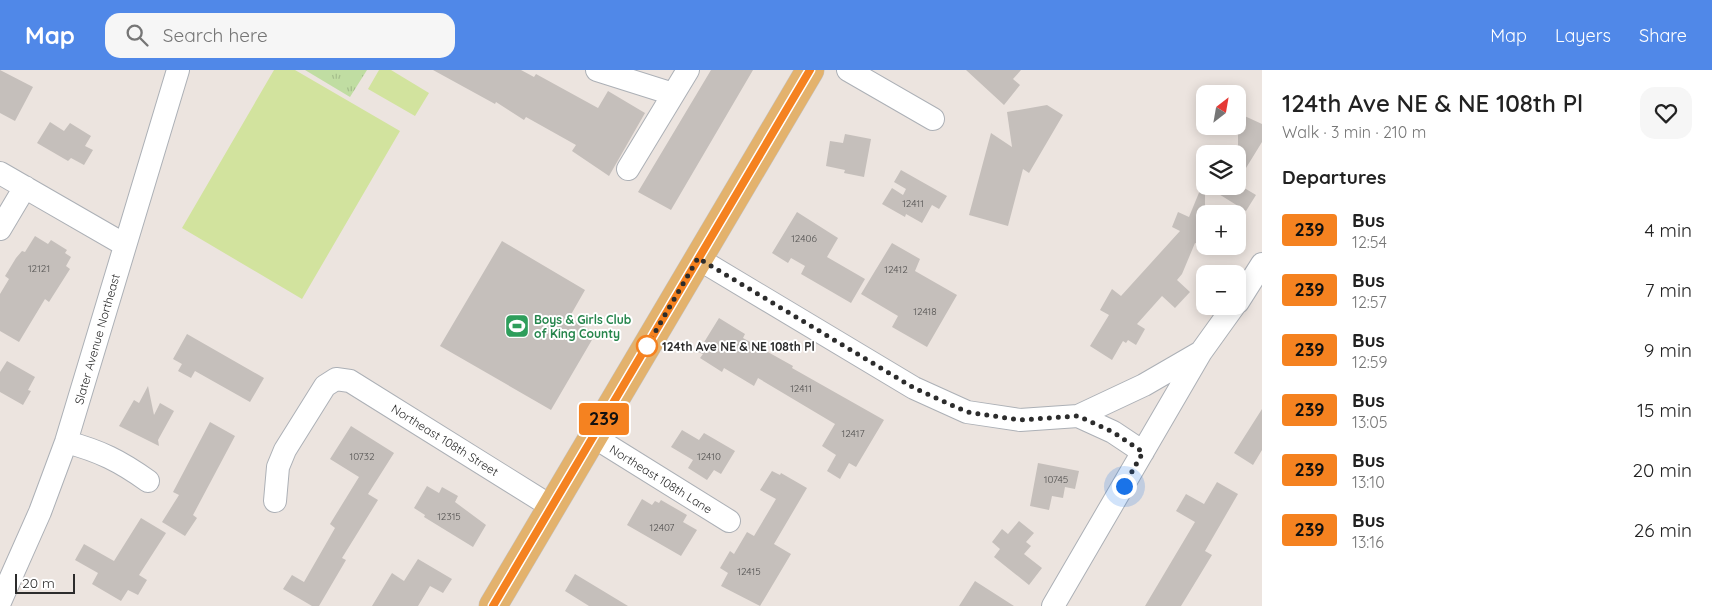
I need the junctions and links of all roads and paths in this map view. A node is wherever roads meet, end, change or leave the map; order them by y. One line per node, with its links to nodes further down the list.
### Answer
1 (178, 70): 12 (street, Slater Avenue Northeast)
2 (688, 70): 6 (street)
3 (810, 70): 13 (main road)
4 (848, 70): 7 (street)
5 (600, 71): 6 (street)
6 (673, 94): 8 (street)
7 (933, 119)
8 (628, 169)
9 (0, 173): 10 (street)
10 (25, 187): 11 (street); 12 (street)
11 (0, 229)
12 (125, 245): 20 (street, Slater Avenue Northeast)
13 (698, 258): 18 (street); 19 (main road)
14 (1262, 264): 15 (street)
15 (1250, 292)
16 (1228, 315): 17 (street)
17 (1201, 352): 18 (street); 21 (street)
18 (1078, 416): 21 (street)
19 (594, 437): 24 (main road); 25 (street, Northeast 108th Lane)
20 (66, 442): 22 (street); 26 (street, Slater Avenue Northeast)
21 (1143, 452): 28 (street)
22 (148, 481)
23 (275, 501): 24 (street, Northeast 108th Street)
24 (552, 507): 27 (main road)
25 (728, 521)
26 (3, 588)
27 (493, 606)
28 (1053, 606)

